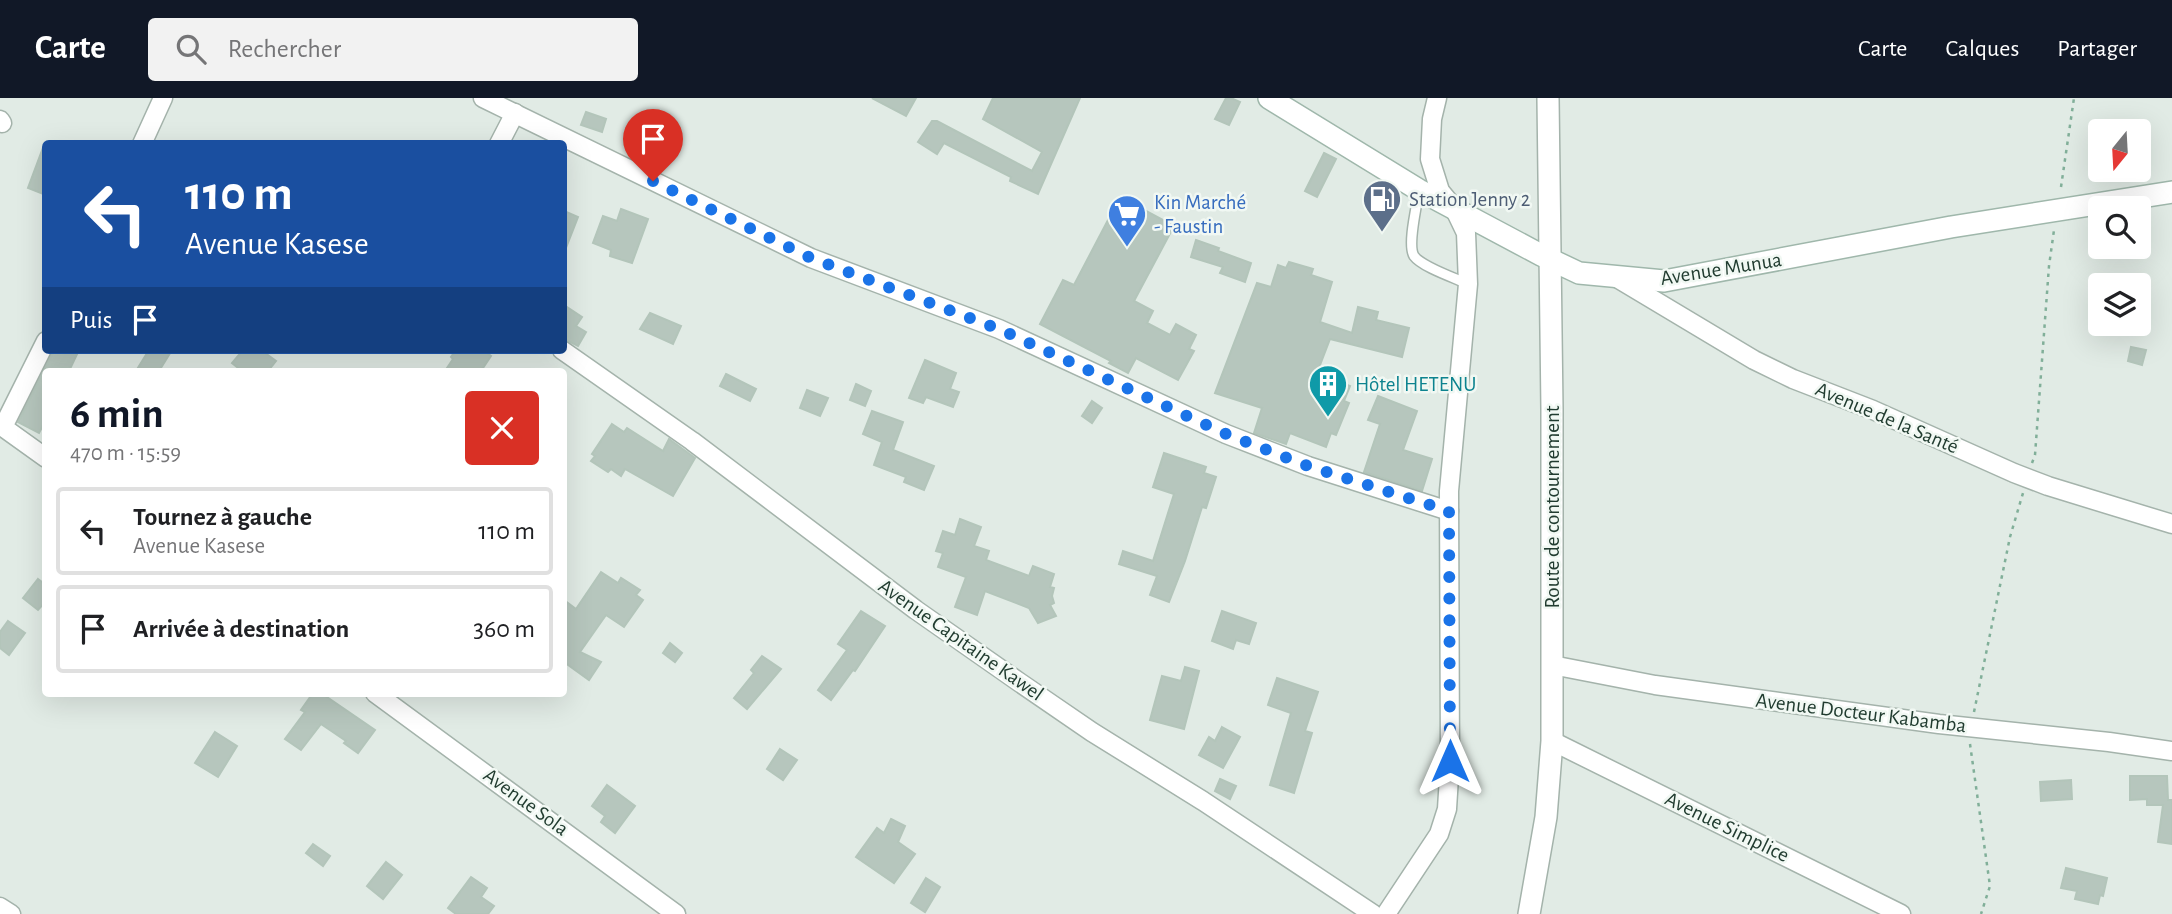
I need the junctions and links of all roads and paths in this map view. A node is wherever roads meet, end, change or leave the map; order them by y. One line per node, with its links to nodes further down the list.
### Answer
1 (163, 98): 8 (street)
2 (484, 98): 7 (street)
3 (1269, 98): 11 (main road, Avenue Munua)
4 (1437, 98): 13 (street)
5 (1548, 98): 15 (main road, Route de contournement)
6 (2074, 98): 10 (path)
7 (515, 113): 9 (street); 24 (street)
8 (144, 140)
9 (501, 140)
10 (2061, 187)
11 (1419, 190): 13 (main road, Avenue Munua); 17 (lane)
12 (2172, 192): 16 (main road, Avenue Munua)
13 (1454, 208): 15 (main road, Avenue Munua); 17 (street)
14 (2055, 223): 22 (path)
15 (1549, 259): 16 (main road, Avenue Munua); 26 (main road, Route de contournement)
16 (1617, 278): 25 (street, Avenue de la Santé)
17 (1468, 284): 24 (street)
18 (42, 349): 20 (street)
19 (567, 354): 34 (street, Avenue Capitaine Kawel)
20 (1, 426): 21 (street)
21 (42, 455)
22 (2030, 471)
23 (2025, 487): 28 (path)
24 (1449, 511): 35 (street)
25 (2172, 524)
26 (1552, 665): 28 (street, Avenue Docteur Kabamba); 29 (main road, Route de contournement)
27 (380, 697): 33 (street, Avenue Sola)
28 (1970, 724): 30 (street, Avenue Docteur Kabamba); 38 (path)
29 (1552, 741): 36 (main road, Route de contournement); 37 (street, Avenue Simplice)
30 (2172, 751)
31 (0, 907): 32 (street)
32 (11, 914)
33 (676, 914)
34 (1373, 914)
35 (1386, 914)
36 (1529, 914)
37 (1901, 914)
38 (1981, 914)

